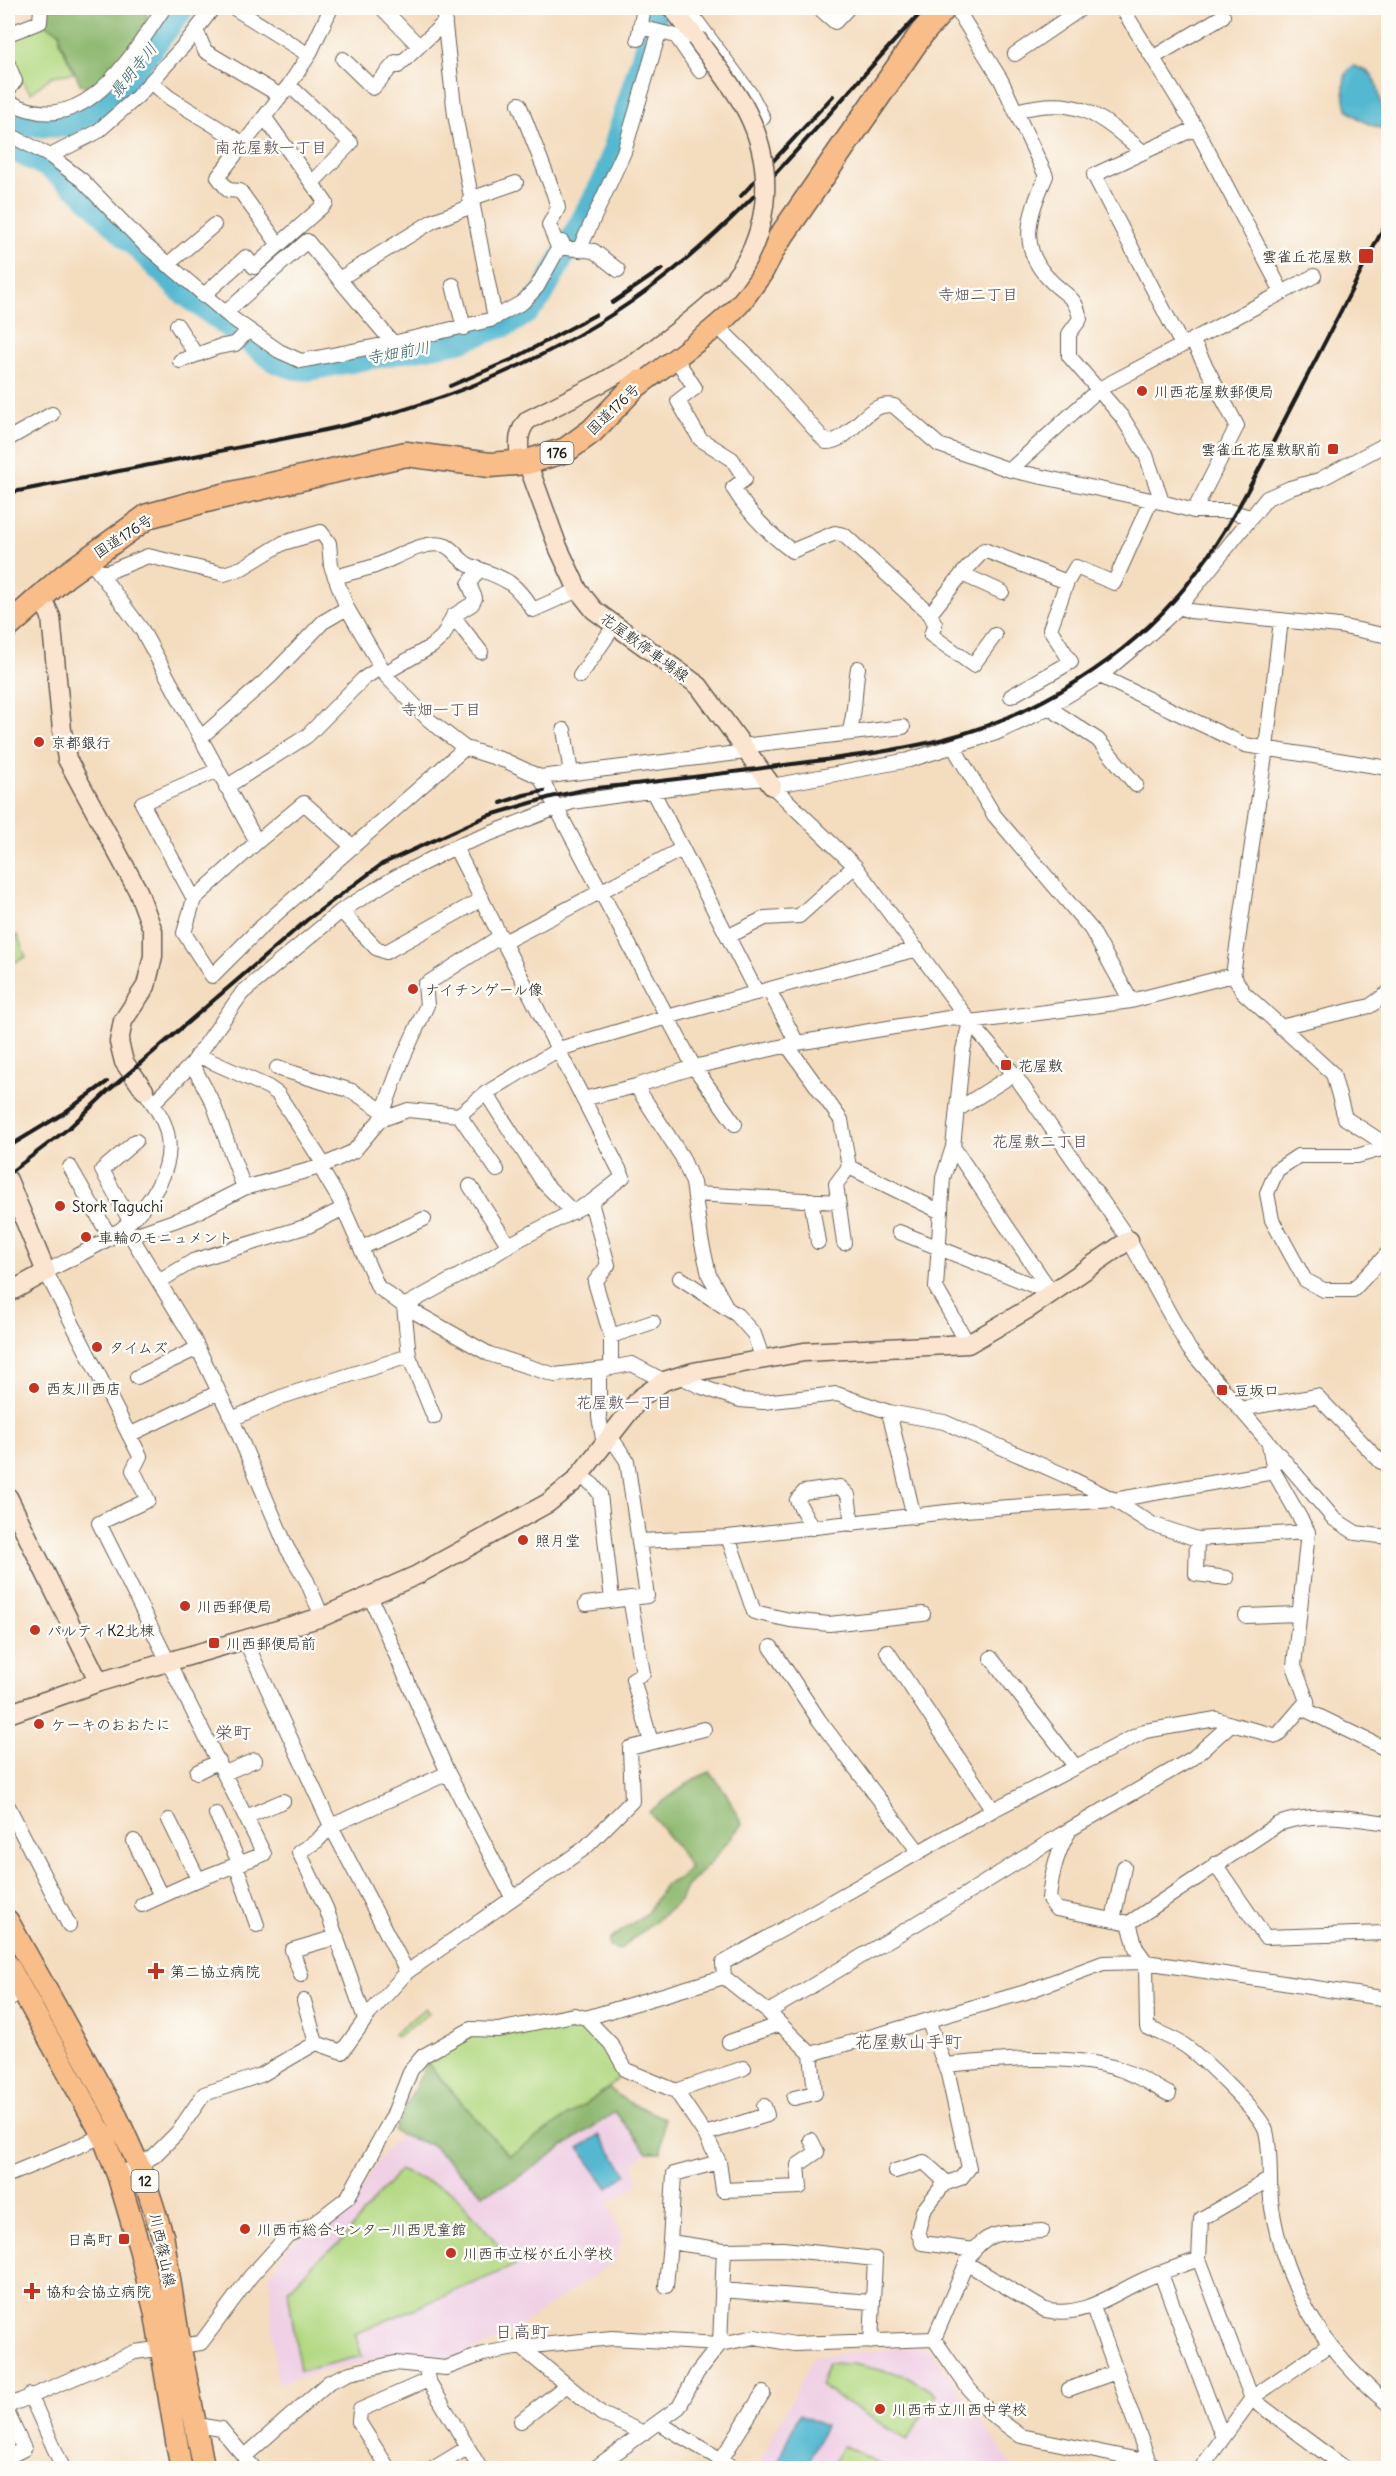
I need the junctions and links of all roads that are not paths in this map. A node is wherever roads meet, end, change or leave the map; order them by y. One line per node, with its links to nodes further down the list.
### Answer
1 (41, 8): 21 (street)
2 (164, 8): 32 (street)
3 (213, 8): 19 (street)
4 (234, 8): 24 (street)
5 (331, 8): 24 (street)
6 (382, 8): 22 (street)
7 (443, 8): 18 (street)
8 (644, 8): 20 (street)
9 (672, 8): 72 (street, 花屋敷停車場線, bridge)
10 (687, 8): 36 (street)
11 (819, 8): 12 (street)
12 (848, 8)
13 (944, 8): 58 (highway, 国道176号 / 176)
14 (956, 8): 34 (street)
15 (1082, 8): 23 (street)
16 (1122, 8): 25 (street)
17 (1223, 16): 25 (street)
18 (445, 22): 22 (street); 44 (street)
19 (196, 30): 29 (street); 31 (street)
20 (659, 33): 28 (street); 47 (street)
21 (8, 34)
22 (419, 46): 26 (street)
23 (1015, 54)
24 (309, 55): 31 (street)
25 (1154, 57): 37 (street)
26 (343, 59)
27 (8, 64): 30 (street)
28 (700, 71)
29 (151, 82): 39 (street); 41 (street)
30 (8, 90)
31 (285, 90): 35 (street); 42 (street)
32 (8, 101)
33 (519, 104): 47 (street)
34 (1016, 111): 40 (street); 68 (street)
35 (265, 118): 39 (street); 42 (street)
36 (763, 118)
37 (1196, 128): 40 (street); 53 (street)
38 (8, 134): 41 (street)
39 (244, 144): 46 (street)
40 (1143, 153): 61 (street)
41 (50, 156): 48 (street)
42 (312, 183): 46 (street)
43 (516, 183): 44 (street)
44 (471, 202): 51 (street); 56 (street)
45 (214, 225): 48 (street)
46 (279, 245): 54 (street)
47 (567, 247): 49 (street); 56 (street)
48 (167, 265): 54 (street)
49 (618, 270)
50 (1314, 276): 53 (street)
51 (339, 279): 55 (street); 62 (street)
52 (453, 285): 59 (street)
53 (1282, 292): 61 (street)
54 (203, 296): 55 (street)
55 (225, 313): 60 (street)
56 (495, 318): 59 (street)
57 (177, 325): 63 (street)
58 (716, 325): 64 (highway, 国道176号 / 176); 73 (street)
59 (464, 328): 62 (street)
60 (249, 330): 63 (street); 66 (street)
61 (1187, 342): 68 (street); 75 (street)
62 (393, 343): 66 (street)
63 (196, 355): 65 (street)
64 (674, 356): 72 (highway, 国道176号 / 176); 87 (street)
65 (180, 361)
66 (302, 361): 67 (street)
67 (303, 375)
68 (1099, 388): 73 (street); 74 (street)
69 (52, 414): 70 (street)
70 (8, 439)
71 (1389, 443): 76 (street)
72 (524, 462): 77 (highway, 国道176号 / 176); 82 (street, 花屋敷停車場線)
73 (1010, 470): 74 (street)
74 (1157, 501): 75 (street); 81 (street)
75 (1194, 511): 76 (street)
76 (1250, 517): 85 (street)
77 (93, 566): 80 (street); 84 (highway, 国道176号 / 176); 104 (street)
78 (479, 569): 80 (street); 82 (street); 88 (street)
79 (962, 574): 81 (street); 83 (street); 87 (street)
80 (335, 577): 86 (street)
81 (1067, 582): 99 (street)
82 (578, 590): 91 (street, 花屋敷停車場線)
83 (1002, 592)
84 (41, 595): 90 (highway, 国道176号 / 176); 145 (street)
85 (1179, 607): 89 (street); 98 (street)
86 (347, 608): 96 (street); 104 (street)
87 (930, 614): 92 (street)
88 (453, 616): 94 (street); 96 (street)
89 (1281, 620): 93 (street); 107 (street)
90 (8, 626)
91 (614, 626): 97 (street); 108 (street, 花屋敷停車場線)
92 (995, 635)
93 (1389, 636)
94 (481, 652)
95 (858, 668): 103 (street)
96 (383, 670): 105 (street); 115 (street)
97 (580, 676)
98 (1100, 676): 100 (street); 107 (street)
99 (1011, 696)
100 (1048, 708): 106 (street); 114 (street)
101 (903, 727): 103 (street)
102 (564, 730): 111 (street)
103 (849, 734): 108 (street)
104 (200, 738): 110 (street)
105 (465, 748): 112 (street); 119 (street)
106 (954, 748): 113 (street); 133 (street)
107 (1266, 748): 109 (street); 130 (street)
108 (744, 749): 111 (street); 113 (street, 花屋敷停車場線)
109 (1389, 768)
110 (216, 771): 115 (street); 124 (street)
111 (571, 773): 112 (street)
112 (540, 777): 117 (street)
113 (769, 782): 116 (street); 122 (street)
114 (1136, 785)
115 (226, 788): 118 (street)
116 (652, 790): 117 (street); 121 (street)
117 (557, 807): 120 (street); 123 (street)
118 (257, 842): 119 (street); 124 (street)
119 (353, 847): 124 (street)
120 (455, 847): 125 (street); 126 (street)
121 (682, 849): 123 (street); 127 (street)
122 (855, 866): 127 (street); 129 (street)
123 (600, 892): 128 (street); 134 (street)
124 (194, 899)
125 (482, 899): 126 (street); 128 (street)
126 (341, 911): 139 (street)
127 (729, 936): 131 (street)
128 (502, 939): 138 (street); 149 (street)
129 (917, 949): 131 (street); 135 (street)
130 (1233, 975): 133 (street); 136 (street)
131 (763, 991): 134 (street); 137 (street)
132 (1389, 993): 136 (street)
133 (1131, 1001): 135 (street)
134 (667, 1017): 138 (street); 140 (street)
135 (970, 1022): 137 (street); 142 (street); 147 (street)
136 (1280, 1027): 178 (street)
137 (792, 1044): 140 (street); 155 (street)
138 (559, 1049): 144 (street); 146 (street)
139 (195, 1060): 145 (street); 153 (street); 159 (street)
140 (694, 1067): 143 (street); 150 (street)
141 (277, 1068): 149 (street)
142 (1014, 1074): 147 (street); 172 (street)
143 (636, 1086): 146 (street); 160 (street)
144 (486, 1093): 148 (street); 165 (street)
145 (148, 1096): 167 (street)
146 (583, 1099): 162 (street)
147 (957, 1110): 152 (street)
148 (459, 1115): 149 (street); 156 (street)
149 (381, 1116): 153 (street)
150 (735, 1124)
151 (136, 1141): 167 (street)
152 (953, 1147): 166 (street); 184 (street)
153 (322, 1166): 159 (street); 164 (street)
154 (70, 1167): 170 (street)
155 (849, 1167): 163 (street); 166 (street)
156 (497, 1170)
157 (8, 1180): 179 (street)
158 (470, 1186): 175 (street)
159 (244, 1188): 171 (street)
160 (695, 1194): 161 (street); 186 (street)
161 (811, 1200): 163 (street); 173 (street)
162 (591, 1202): 165 (street); 188 (street)
163 (838, 1202): 174 (street)
164 (342, 1209): 176 (street); 182 (street)
165 (573, 1212): 175 (street)
166 (941, 1212): 177 (street)
167 (129, 1219): 170 (street)
168 (424, 1219): 176 (street)
169 (899, 1233): 177 (street)
170 (113, 1235): 171 (street); 179 (street)
171 (131, 1236): 182 (street)
172 (1129, 1240): 184 (street); 197 (street)
173 (818, 1242)
174 (844, 1243)
175 (509, 1246): 185 (street)
176 (361, 1248): 185 (street)
177 (938, 1248): 184 (street); 189 (street)
178 (1389, 1252)
179 (46, 1272): 181 (street); 183 (street); 201 (street)
180 (680, 1278): 186 (street)
181 (8, 1279)
182 (160, 1281): 190 (street)
183 (8, 1293)
184 (1052, 1293): 189 (street)
185 (404, 1306): 191 (street); 193 (street)
186 (727, 1308): 192 (street)
187 (653, 1322): 188 (street)
188 (610, 1336): 193 (street)
189 (968, 1344): 192 (street)
190 (198, 1348): 194 (street); 196 (street)
191 (409, 1356): 199 (street); 200 (street)
192 (764, 1360): 195 (street)
193 (605, 1369): 195 (street); 202 (street)
194 (137, 1377)
195 (672, 1378): 198 (street); 202 (street)
196 (219, 1392): 200 (street); 201 (street)
197 (1240, 1409): 203 (street); 204 (street)
198 (889, 1412): 208 (street); 209 (street)
199 (434, 1417)
200 (232, 1419): 225 (street)
201 (129, 1435): 230 (street)
202 (607, 1440): 206 (street); 216 (street)
203 (1268, 1443): 205 (street); 214 (street)
204 (1381, 1462)
205 (1274, 1472): 208 (street); 212 (street)
206 (579, 1475): 218 (street); 220 (street)
207 (8, 1497): 231 (street)
208 (1114, 1500): 209 (street); 215 (street)
209 (914, 1517): 210 (street)
210 (852, 1524): 211 (street); 211 (street)
211 (812, 1528): 213 (street)
212 (1308, 1532): 215 (street); 223 (street)
213 (728, 1537): 216 (street); 222 (street)
214 (1389, 1537)
215 (1197, 1539): 217 (street)
216 (640, 1541): 219 (street)
217 (1227, 1578)
218 (370, 1596): 225 (street); 242 (street)
219 (630, 1598): 220 (street); 236 (street)
220 (612, 1600): 221 (street)
221 (586, 1604)
222 (923, 1614)
223 (1299, 1614): 224 (street); 232 (street)
224 (1246, 1616)
225 (322, 1617): 226 (street)
226 (245, 1640): 230 (street); 250 (street)
227 (771, 1647): 253 (street)
228 (887, 1651): 245 (street)
229 (992, 1658): 239 (street)
230 (167, 1663): 231 (street); 240 (street)
231 (99, 1682): 233 (street)
232 (1307, 1701): 234 (street); 237 (street)
233 (8, 1714)
234 (1231, 1724): 239 (street); 251 (street)
235 (704, 1729): 236 (street)
236 (651, 1742): 259 (street)
237 (1388, 1750)
238 (255, 1760): 240 (street)
239 (1075, 1766): 245 (street)
240 (222, 1767): 241 (street); 247 (street)
241 (197, 1772)
242 (448, 1773): 250 (street); 259 (street)
243 (283, 1801): 247 (street)
244 (8, 1806): 264 (street)
245 (993, 1810): 253 (street)
246 (216, 1814): 255 (street)
247 (246, 1817): 255 (street)
248 (169, 1820): 257 (street)
249 (1389, 1823): 254 (street)
250 (331, 1826): 267 (street); 270 (street)
251 (1071, 1829): 261 (street); 276 (street)
252 (134, 1841): 258 (street)
253 (919, 1852): 272 (street)
254 (1215, 1864): 263 (street); 266 (street)
255 (238, 1865): 257 (street); 265 (street)
256 (1124, 1867): 261 (street)
257 (198, 1879): 258 (street)
258 (161, 1896): 260 (street)
259 (512, 1897): 270 (street)
260 (142, 1905)
261 (1113, 1920): 263 (street)
262 (8, 1921): 294 (main road, 川西篠山線 / 12)
263 (1128, 1923): 268 (street)
264 (69, 1925)
265 (257, 1925)
266 (1387, 1933)
267 (337, 1937): 271 (street); 278 (street)
268 (1146, 1962): 274 (street); 279 (street); 298 (street)
269 (8, 1965): 273 (main road, 川西篠山線 / 12)
270 (407, 1972): 278 (street)
271 (301, 1975)
272 (724, 1977): 276 (street); 277 (street)
273 (15, 1996): 291 (main road, 川西篠山線 / 12)
274 (1389, 1999)
275 (304, 2001): 282 (street)
276 (768, 2012): 280 (street)
277 (586, 2018): 286 (street); 315 (street)
278 (365, 2019): 282 (street)
279 (928, 2019): 283 (street); 284 (street)
280 (780, 2024): 281 (street); 283 (street)
281 (729, 2042)
282 (316, 2043): 294 (street)
283 (811, 2054): 288 (street)
284 (945, 2065): 287 (street); 299 (street)
285 (744, 2068): 286 (street)
286 (676, 2091): 290 (street)
287 (1169, 2094)
288 (794, 2098)
289 (764, 2106): 290 (street)
290 (705, 2134): 293 (street)
291 (103, 2136): 296 (street); 297 (main road, 川西篠山線 / 12)
292 (811, 2140): 293 (street)
293 (719, 2162): 301 (street)
294 (138, 2164): 297 (street); 315 (main road, 川西篠山線 / 12)
295 (895, 2171): 299 (street)
296 (8, 2175)
297 (118, 2176): 315 (main road, 川西篠山線 / 12)
298 (1270, 2179): 304 (street); 314 (street)
299 (947, 2182): 303 (street)
300 (1042, 2231): 303 (street)
301 (670, 2242): 302 (street); 307 (street)
302 (724, 2250): 308 (street); 309 (street)
303 (974, 2250): 305 (street)
304 (1198, 2259): 306 (street); 323 (street)
305 (966, 2263): 310 (street); 311 (street)
306 (1161, 2274): 310 (street); 331 (street)
307 (666, 2286)
308 (722, 2290): 309 (street); 313 (street)
309 (871, 2302): 312 (street)
310 (1093, 2307): 317 (street)
311 (934, 2339): 312 (street); 336 (street)
312 (871, 2342): 313 (street)
313 (720, 2344): 316 (street); 328 (street)
314 (1329, 2345): 323 (street); 324 (street)
315 (171, 2347): 322 (street); 329 (main road, 川西篠山線 / 12); 338 (main road, 川西篠山線 / 12)
316 (521, 2347): 318 (street); 319 (street)
317 (1116, 2372): 320 (street); 336 (street)
318 (427, 2373): 332 (street); 334 (street); 341 (street)
319 (567, 2385): 327 (street); 330 (street)
320 (1069, 2389)
321 (763, 2393): 335 (street)
322 (30, 2395): 325 (street); 337 (street)
323 (1252, 2399): 331 (street); 347 (street)
324 (1389, 2404)
325 (8, 2406)
326 (8, 2414): 333 (street)
327 (521, 2421)
328 (659, 2423): 330 (street); 335 (street)
329 (197, 2425): 334 (street); 339 (main road, 川西篠山線 / 12)
330 (644, 2433): 344 (street)
331 (1223, 2438): 346 (street)
332 (466, 2448): 342 (street); 343 (street)
333 (8, 2457)
334 (244, 2457): 340 (street)
335 (721, 2460): 345 (street)
336 (1155, 2465)
337 (63, 2469)
338 (181, 2469)
339 (204, 2469)
340 (254, 2469)
341 (388, 2469)
342 (434, 2469)
343 (480, 2469)
344 (595, 2469)
345 (735, 2469)
346 (1201, 2469)
347 (1345, 2469)

